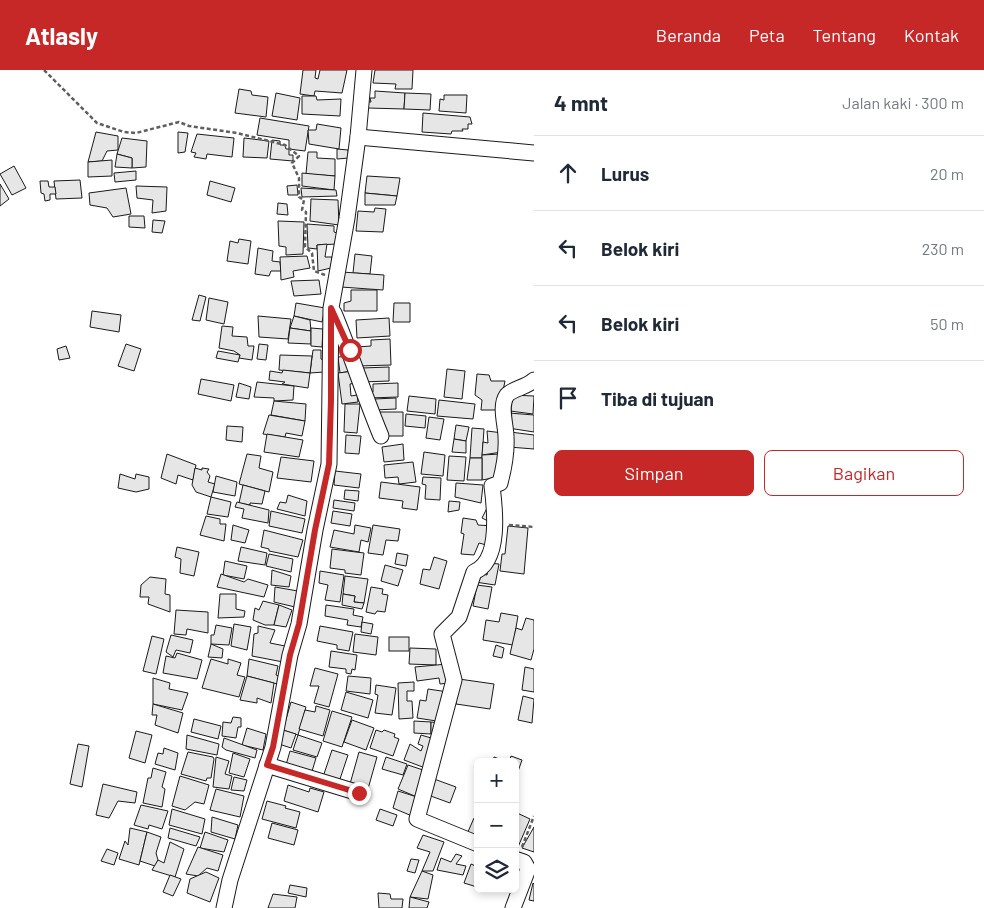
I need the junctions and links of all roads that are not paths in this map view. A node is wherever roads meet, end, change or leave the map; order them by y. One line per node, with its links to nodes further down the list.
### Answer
1 (364, 70): 2 (street)
2 (358, 137): 3 (street); 4 (street)
3 (534, 153)
4 (331, 308): 6 (street); 7 (street)
5 (534, 380): 9 (street)
6 (380, 436)
7 (267, 765): 8 (street); 11 (street)
8 (359, 793)
9 (474, 842)
10 (519, 860): 12 (street)
11 (224, 908)
12 (513, 908)

